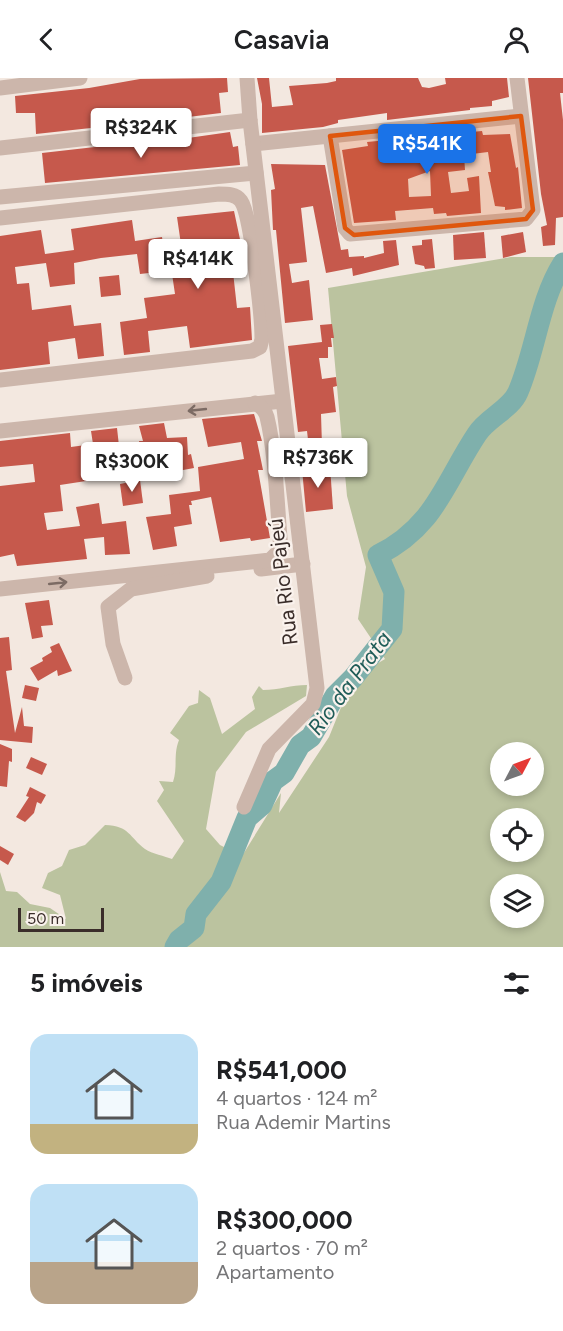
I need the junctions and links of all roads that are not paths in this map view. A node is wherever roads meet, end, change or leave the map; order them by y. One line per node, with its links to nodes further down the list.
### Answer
1 (80, 78): 4 (street)
2 (247, 78): 6 (street, Rua Rio Pajeú)
3 (517, 78): 5 (street)
4 (0, 88)
5 (520, 116): 7 (street); 7 (street)
6 (250, 120): 8 (street, Rua Rio Pajeú); 9 (street)
7 (330, 136): 8 (street)
8 (253, 144): 10 (street, Rua Rio Pajeú)
9 (0, 148)
10 (256, 173): 11 (street); 12 (street, Rua Rio Pajeú)
11 (0, 197)
12 (259, 200): 13 (street); 16 (street, Rua Rio Pajeú)
13 (242, 202): 14 (street); 15 (street)
14 (0, 218)
15 (0, 380)
16 (283, 401): 17 (street); 19 (street, Rua Rio Pajeú)
17 (255, 403): 18 (street, one-way to 18); 20 (street, one-way to 17)
18 (0, 431)
19 (303, 564): 21 (street); 22 (street, Rua Rio Pajeú)
20 (0, 589)
21 (125, 678)
22 (244, 807)

